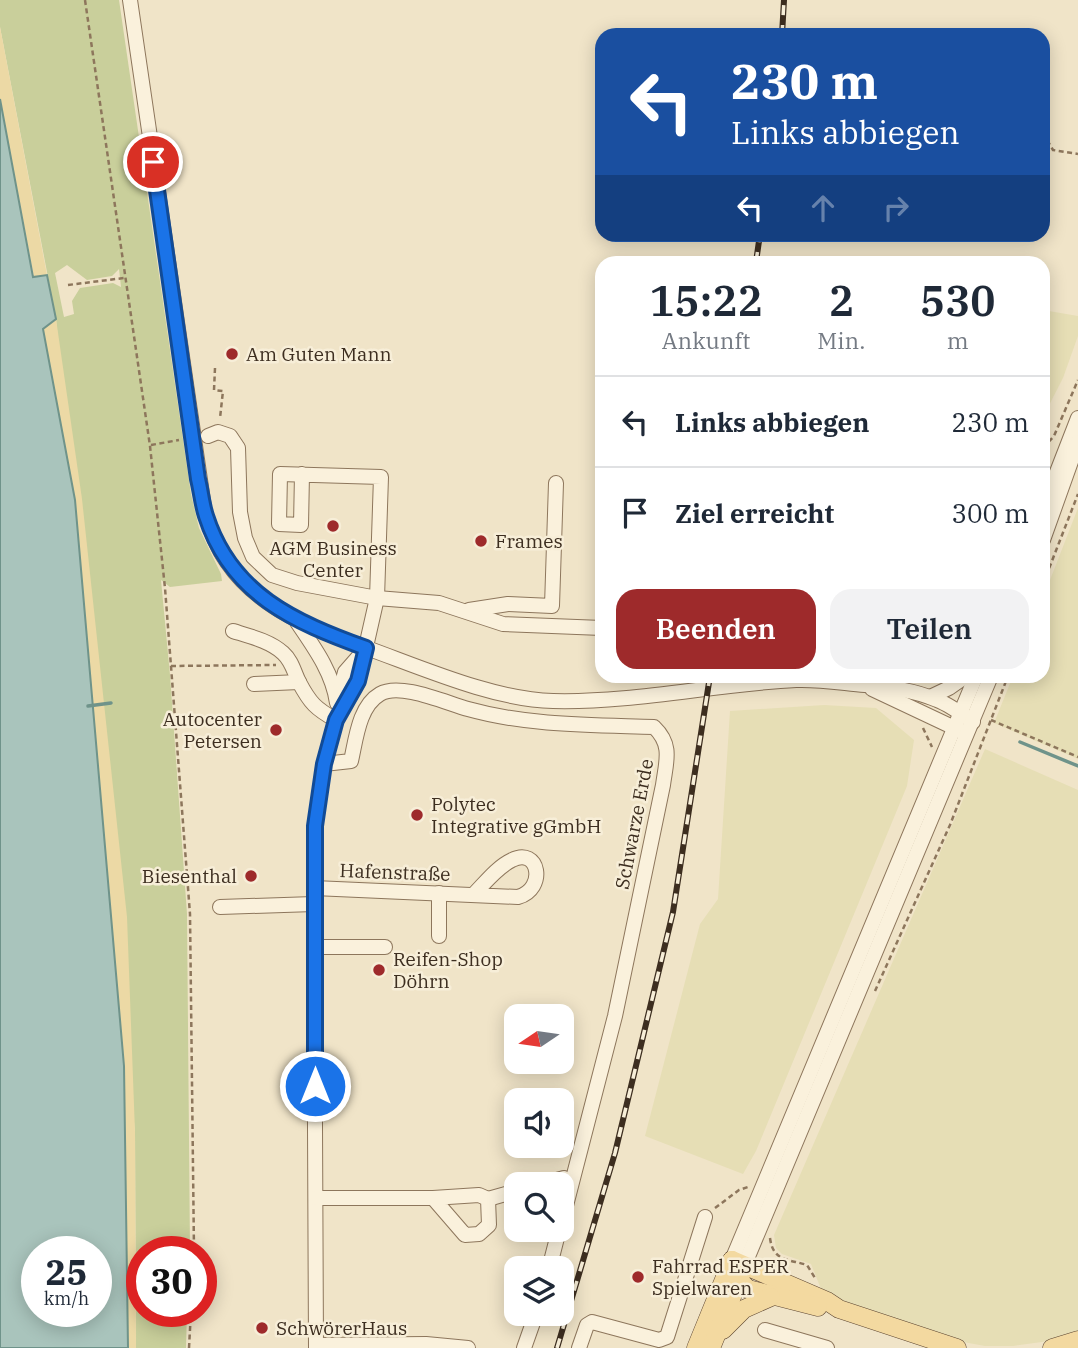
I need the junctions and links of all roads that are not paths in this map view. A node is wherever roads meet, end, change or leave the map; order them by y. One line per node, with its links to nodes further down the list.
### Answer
1 (130, 0): 11 (street)
2 (1078, 418): 7 (street)
3 (213, 434): 9 (street)
4 (1078, 442): 8 (street)
5 (302, 474): 9 (street)
6 (556, 483): 10 (street)
7 (1050, 490)
8 (1050, 520)
9 (377, 598): 10 (street); 14 (street)
10 (464, 611): 12 (street)
11 (297, 621): 14 (street); 24 (street, Hafenstraße)
12 (595, 628)
13 (233, 631): 15 (street)
14 (366, 648): 16 (street); 24 (street, Hafenstraße); 25 (street, Hafenstraße)
15 (299, 682): 21 (street); 25 (street)
16 (766, 683)
17 (848, 683): 22 (street)
18 (956, 683): 23 (street)
19 (974, 683): 26 (street)
20 (987, 683): 26 (street)
21 (254, 684)
22 (864, 685): 23 (street); 26 (street)
23 (930, 697): 26 (street)
24 (337, 703): 25 (street, Hafenstraße)
25 (336, 720): 27 (street, Hafenstraße)
26 (964, 725): 42 (street)
27 (324, 764): 28 (street, Hafenstraße); 36 (street, Schwarze Erde)
28 (314, 888): 29 (street, Hafenstraße); 31 (street, Hafenstraße)
29 (439, 893): 30 (street, Hafenstraße); 33 (street)
30 (474, 894)
31 (314, 904): 32 (street); 34 (street, Hafenstraße)
32 (220, 907)
33 (439, 936)
34 (314, 947): 35 (street); 38 (street, Hafenstraße)
35 (385, 947)
36 (574, 1175)
37 (504, 1194): 40 (street)
38 (316, 1198): 39 (street); 51 (street, Hafenstraße)
39 (433, 1198): 40 (street); 40 (street)
40 (488, 1199)
41 (705, 1217): 49 (street)
42 (738, 1269): 43 (main road); 44 (main road); 50 (main road); 54 (main road)
43 (771, 1297): 44 (main road); 50 (main road)
44 (839, 1309): 48 (main road)
45 (532, 1326): 53 (street)
46 (765, 1329): 55 (street)
47 (1078, 1339): 57 (main road)
48 (914, 1342): 56 (main road)
49 (580, 1343)
50 (713, 1343)
51 (316, 1346): 52 (street)
52 (468, 1348)
53 (524, 1348)
54 (696, 1348)
55 (827, 1348)
56 (957, 1348)
57 (1052, 1348)

